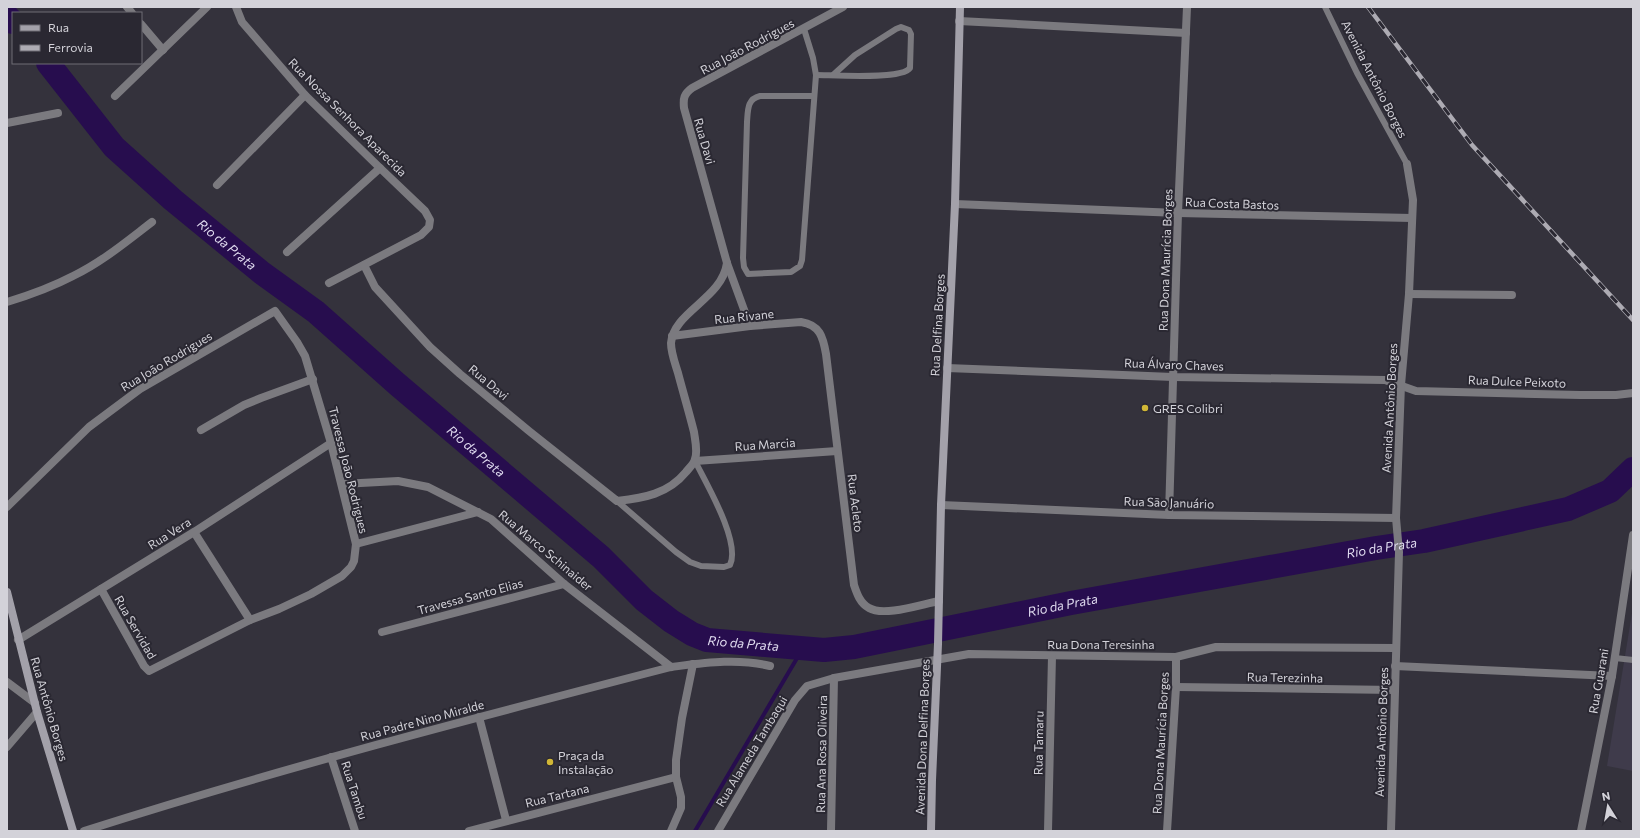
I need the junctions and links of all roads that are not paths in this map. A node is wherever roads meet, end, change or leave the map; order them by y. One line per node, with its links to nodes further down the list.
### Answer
1 (207, 7): 11 (street)
2 (236, 7): 14 (street, Rua Nossa Senhora Aparecida)
3 (843, 7): 9 (street, Rua João Rodrigues)
4 (960, 7): 7 (street, Rua Delfina Borges)
5 (1187, 7): 10 (street, Rua Dona Maurícia Borges)
6 (1325, 7): 20 (lane, Avenida Antônio Borges)
7 (959, 21): 10 (street); 23 (street, Rua Delfina Borges)
8 (142, 25): 11 (street)
9 (804, 29): 12 (lane); 15 (street, Rua João Rodrigues)
10 (1186, 33): 24 (street, Rua Dona Maurícia Borges)
11 (164, 50): 16 (street)
12 (816, 75): 13 (lane); 17 (lane)
13 (833, 75): 13 (lane)
14 (305, 95): 21 (street, Rua Nossa Senhora Aparecida); 22 (street)
15 (685, 95): 28 (street, Rua Davi)
16 (114, 96)
17 (813, 96): 17 (lane)
18 (58, 113): 19 (street)
19 (7, 124)
20 (1406, 164): 25 (street, Avenida Antônio Borges)
21 (380, 168): 27 (street); 29 (street, Rua Nossa Senhora Aparecida)
22 (217, 185)
23 (954, 204): 24 (street, Rua Costa Bastos); 38 (street, Rua Delfina Borges)
24 (1178, 213): 25 (street, Rua Costa Bastos); 39 (street, Rua Dona Maurícia Borges)
25 (1412, 218): 31 (street, Avenida Antônio Borges)
26 (152, 222): 33 (street)
27 (287, 252)
28 (728, 263): 35 (street, Rua Davi); 37 (street)
29 (364, 265): 30 (street); 48 (street, Rua Davi)
30 (329, 283)
31 (1409, 294): 32 (street); 41 (street, Avenida Antônio Borges)
32 (1512, 295)
33 (7, 302)
34 (275, 311): 40 (street, Travessa Joāo Rodrigues); 50 (street, Rua Joāo Rodrigues)
35 (750, 326): 36 (street, Rua Rivane); 37 (street, Rua Rivane)
36 (816, 328): 45 (street, Rua Acleto)
37 (672, 336): 46 (street, Rua Davi)
38 (947, 368): 39 (street, Rua Álvaro Chaves); 49 (street, Rua Delfina Borges)
39 (1173, 377): 41 (street, Rua Álvaro Chaves); 52 (street, Rua Dona Maurícia Borges)
40 (313, 379): 43 (street); 44 (street, Travessa Joāo Rodrigues)
41 (1401, 385): 42 (street, Rua Dulce Peixoto); 53 (street, Avenida Antônio Borges)
42 (1633, 393)
43 (201, 430)
44 (332, 443): 47 (street, Travessa Joāo Rodrigues); 54 (street, Rua Vera)
45 (837, 451): 46 (street, Rua Marcia); 60 (street, Rua Acleto)
46 (695, 461): 48 (street); 48 (lane, Rua Davi)
47 (342, 484): 51 (street, Rua Marco Schinaider); 56 (street, Travessa Joāo Rodrigues)
48 (617, 501)
49 (940, 505): 52 (street, Rua Sāo Januário); 60 (street, Rua Delfina Borges)
50 (7, 507)
51 (478, 512): 56 (street); 57 (street, Rua Marco Schinaider)
52 (1169, 515): 53 (street, Rua Sāo Januário)
53 (1396, 518): 65 (street, Avenida Antônio Borges)
54 (194, 532): 58 (street, Rua Vera); 61 (street)
55 (1633, 535): 68 (street, Rua Guarani)
56 (356, 544): 61 (street, Travessa Joāo Rodrigues)
57 (564, 584): 62 (street, Travessa Santo Elias); 74 (street, Rua Marco Schinaider)
58 (101, 590): 63 (street, Rua Vera); 75 (street, Rua Servidad)
59 (7, 592): 63 (street, Rua Antônio Borges)
60 (938, 600): 64 (street, Rua Delfina Borges)
61 (250, 620): 75 (street, Travessa Joāo Rodrigues)
62 (382, 632)
63 (18, 640): 82 (street, Rua Antônio Borges)
64 (938, 644): 69 (street, Avenida Dona Delfina Borges)
65 (1396, 648): 67 (street, Rua Dona Teresinha); 73 (street, Avenida Antônio Borges)
66 (1052, 656): 67 (street, Rua Dona Teresinha); 69 (street, Rua Dona Teresinha); 97 (street, Rua Tamaru)
67 (1176, 657): 80 (street, Rua Dona Maurícia Borges)
68 (1615, 658): 70 (lane); 76 (street, Rua Guarani)
69 (937, 660): 77 (street, Rua Dona Teresinha); 96 (street, Avenida Dona Delfina Borges)
70 (1633, 660)
71 (693, 664): 72 (street, Rua Padre Nino Miralde); 74 (street, Rua Padre Nino Miralde); 87 (street)
72 (770, 666)
73 (1395, 666): 76 (street); 81 (street, Avenida Antônio Borges)
74 (671, 667): 84 (street, Rua Padre Nino Miralde)
75 (154, 670)
76 (1612, 676): 100 (street, Rua Guarani)
77 (834, 678): 79 (street, Rua Dona Teresinha); 95 (street, Rua Ana Rosa Oliveira)
78 (7, 682): 82 (street)
79 (807, 686): 89 (street, Rua Alameda Tambaqui)
80 (1176, 687): 81 (street, Rua Terezinha); 98 (street, Rua Dona Maurícia Borges)
81 (1395, 690): 99 (street, Avenida Antônio Borges)
82 (35, 703): 83 (street, Rua Antônio Borges)
83 (37, 712): 85 (street); 90 (street, Rua Antônio Borges)
84 (479, 717): 86 (street, Rua Padre Nino Miralde); 88 (street)
85 (7, 747)
86 (332, 757): 91 (street, Rua Padre Nino Miralde); 92 (street, Rua Tambu)
87 (676, 777): 88 (street, Rua Tartana); 94 (street)
88 (506, 820): 93 (street, Rua Tartana)
89 (719, 830)
90 (73, 831)
91 (84, 831)
92 (355, 831)
93 (468, 831)
94 (671, 831)
95 (831, 831)
96 (931, 831)
97 (1048, 831)
98 (1167, 831)
99 (1391, 831)
100 (1581, 831)

